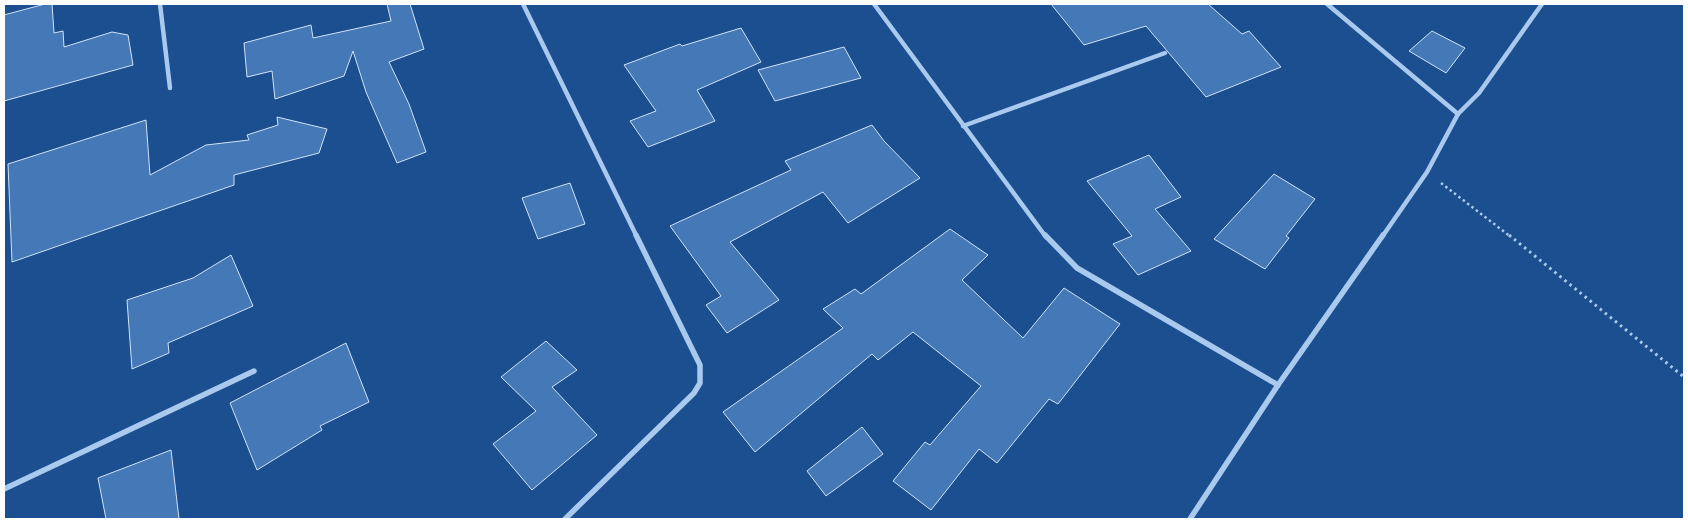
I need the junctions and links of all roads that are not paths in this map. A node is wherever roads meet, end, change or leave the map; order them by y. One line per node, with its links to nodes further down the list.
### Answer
1 (160, 4): 7 (street)
2 (524, 4): 13 (street)
3 (874, 4): 9 (street)
4 (1327, 4): 8 (street)
5 (1542, 4): 8 (street)
6 (1165, 53): 9 (street)
7 (170, 88)
8 (1458, 114): 11 (street)
9 (963, 126): 11 (street)
10 (254, 371): 12 (street)
11 (1278, 385): 14 (street)
12 (4, 489)
13 (565, 519)
14 (1190, 519)

